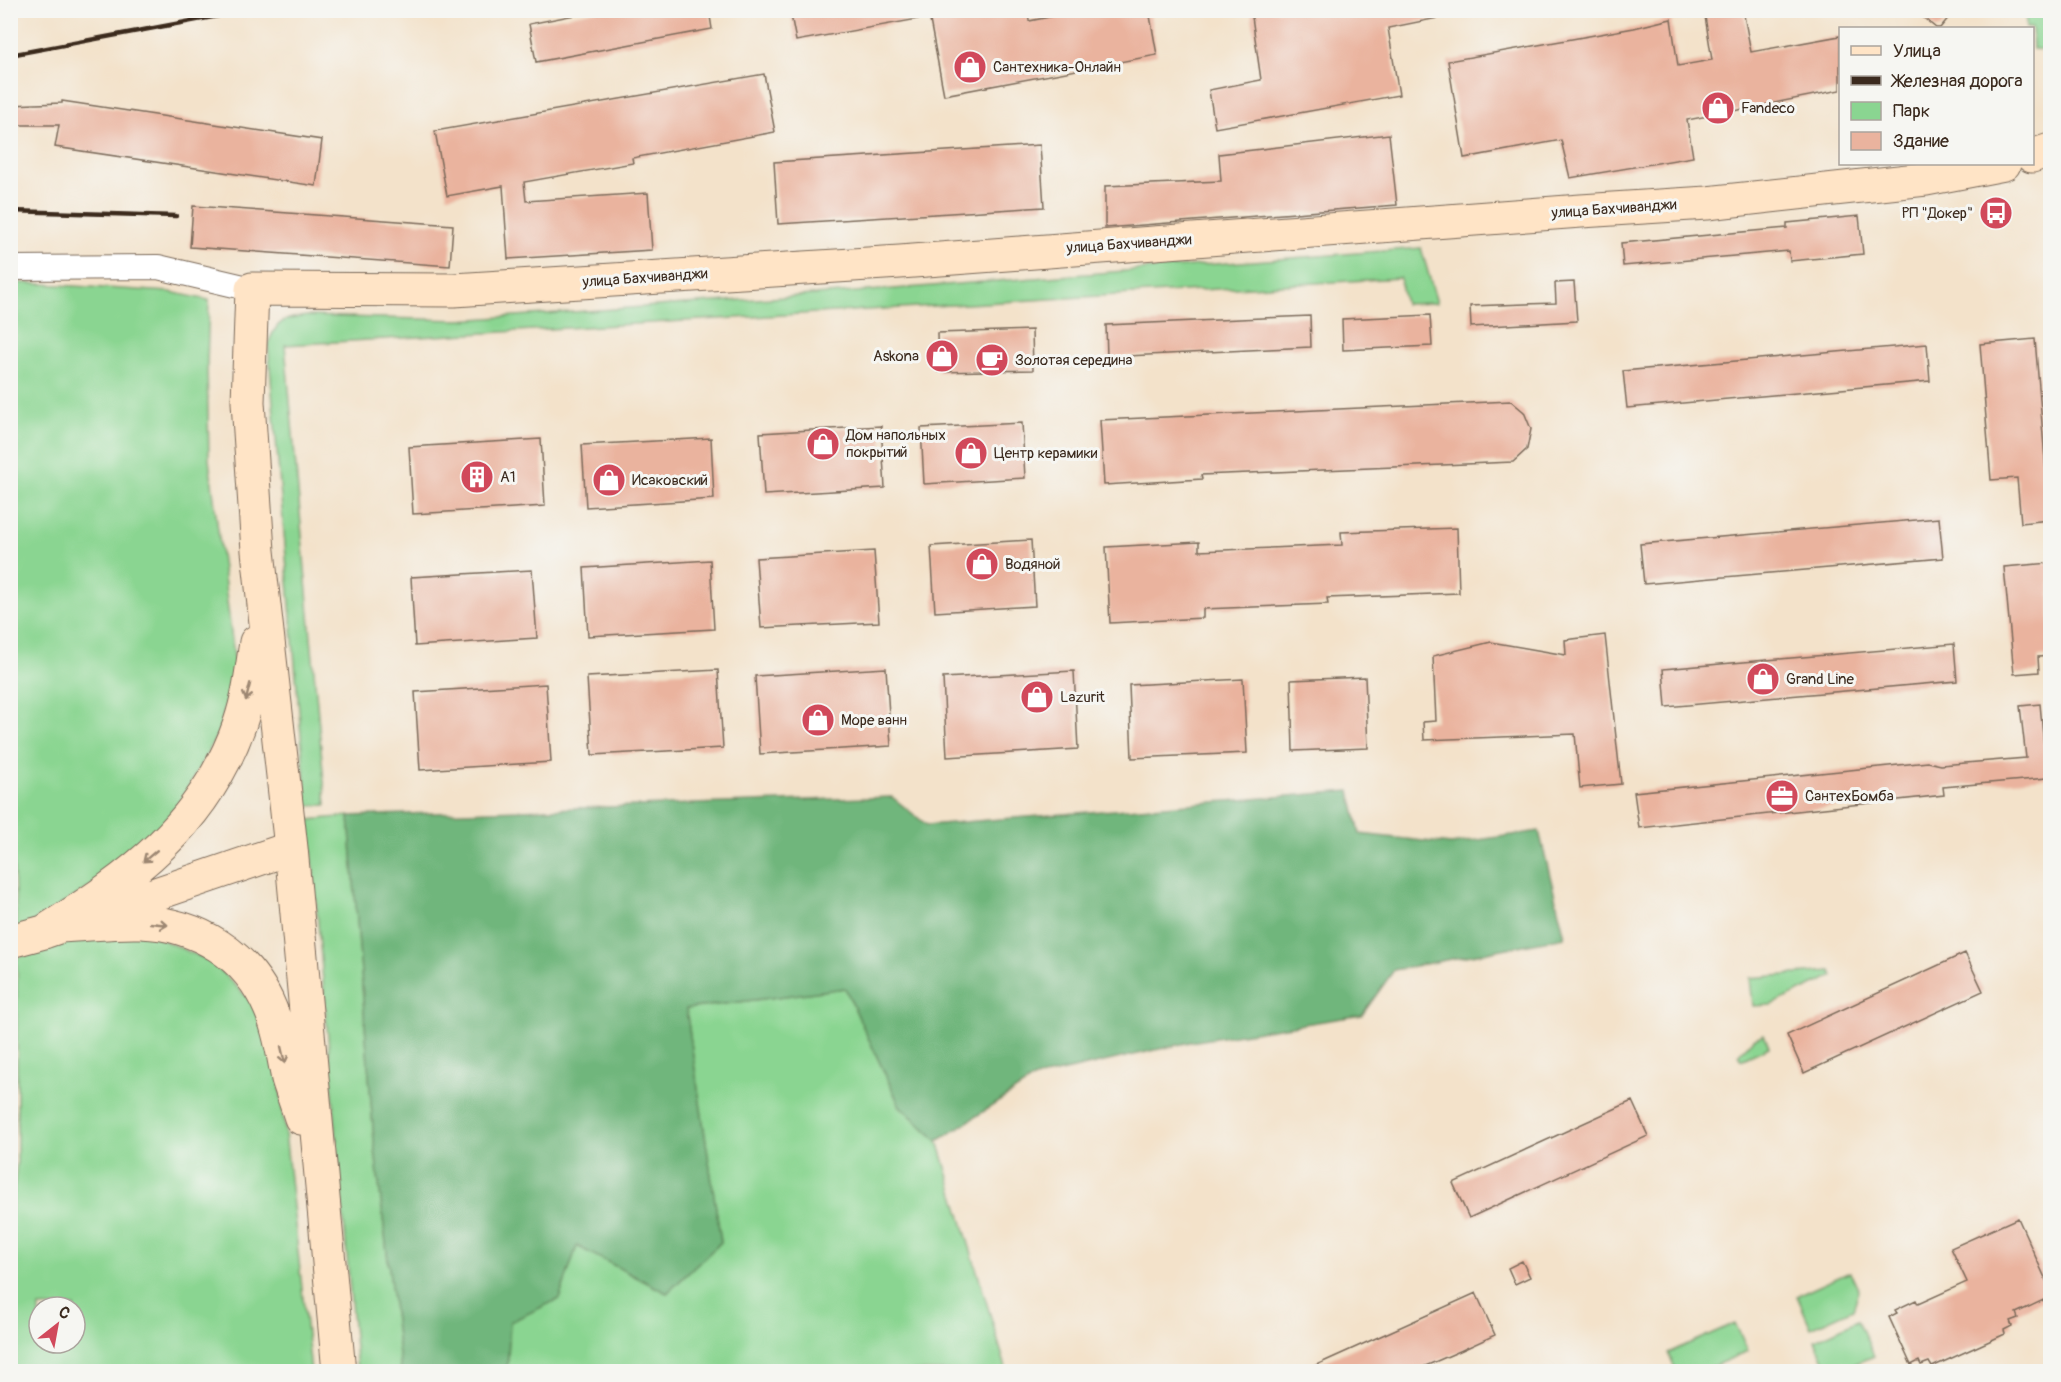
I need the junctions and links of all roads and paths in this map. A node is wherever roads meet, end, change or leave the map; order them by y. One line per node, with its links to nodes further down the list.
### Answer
1 (2050, 150): 2 (main road)
2 (2034, 155)
3 (1999, 165): 5 (main road, улица Бахчиванджи)
4 (10, 268): 5 (street)
5 (252, 289): 6 (main road)
6 (262, 593): 7 (main road); 8 (main road, one-way to 8)
7 (291, 848): 8 (main road); 10 (main road)
8 (51, 929): 9 (main road); 10 (main road, one-way to 10)
9 (10, 941)
10 (320, 1179): 11 (main road)
11 (339, 1371)

